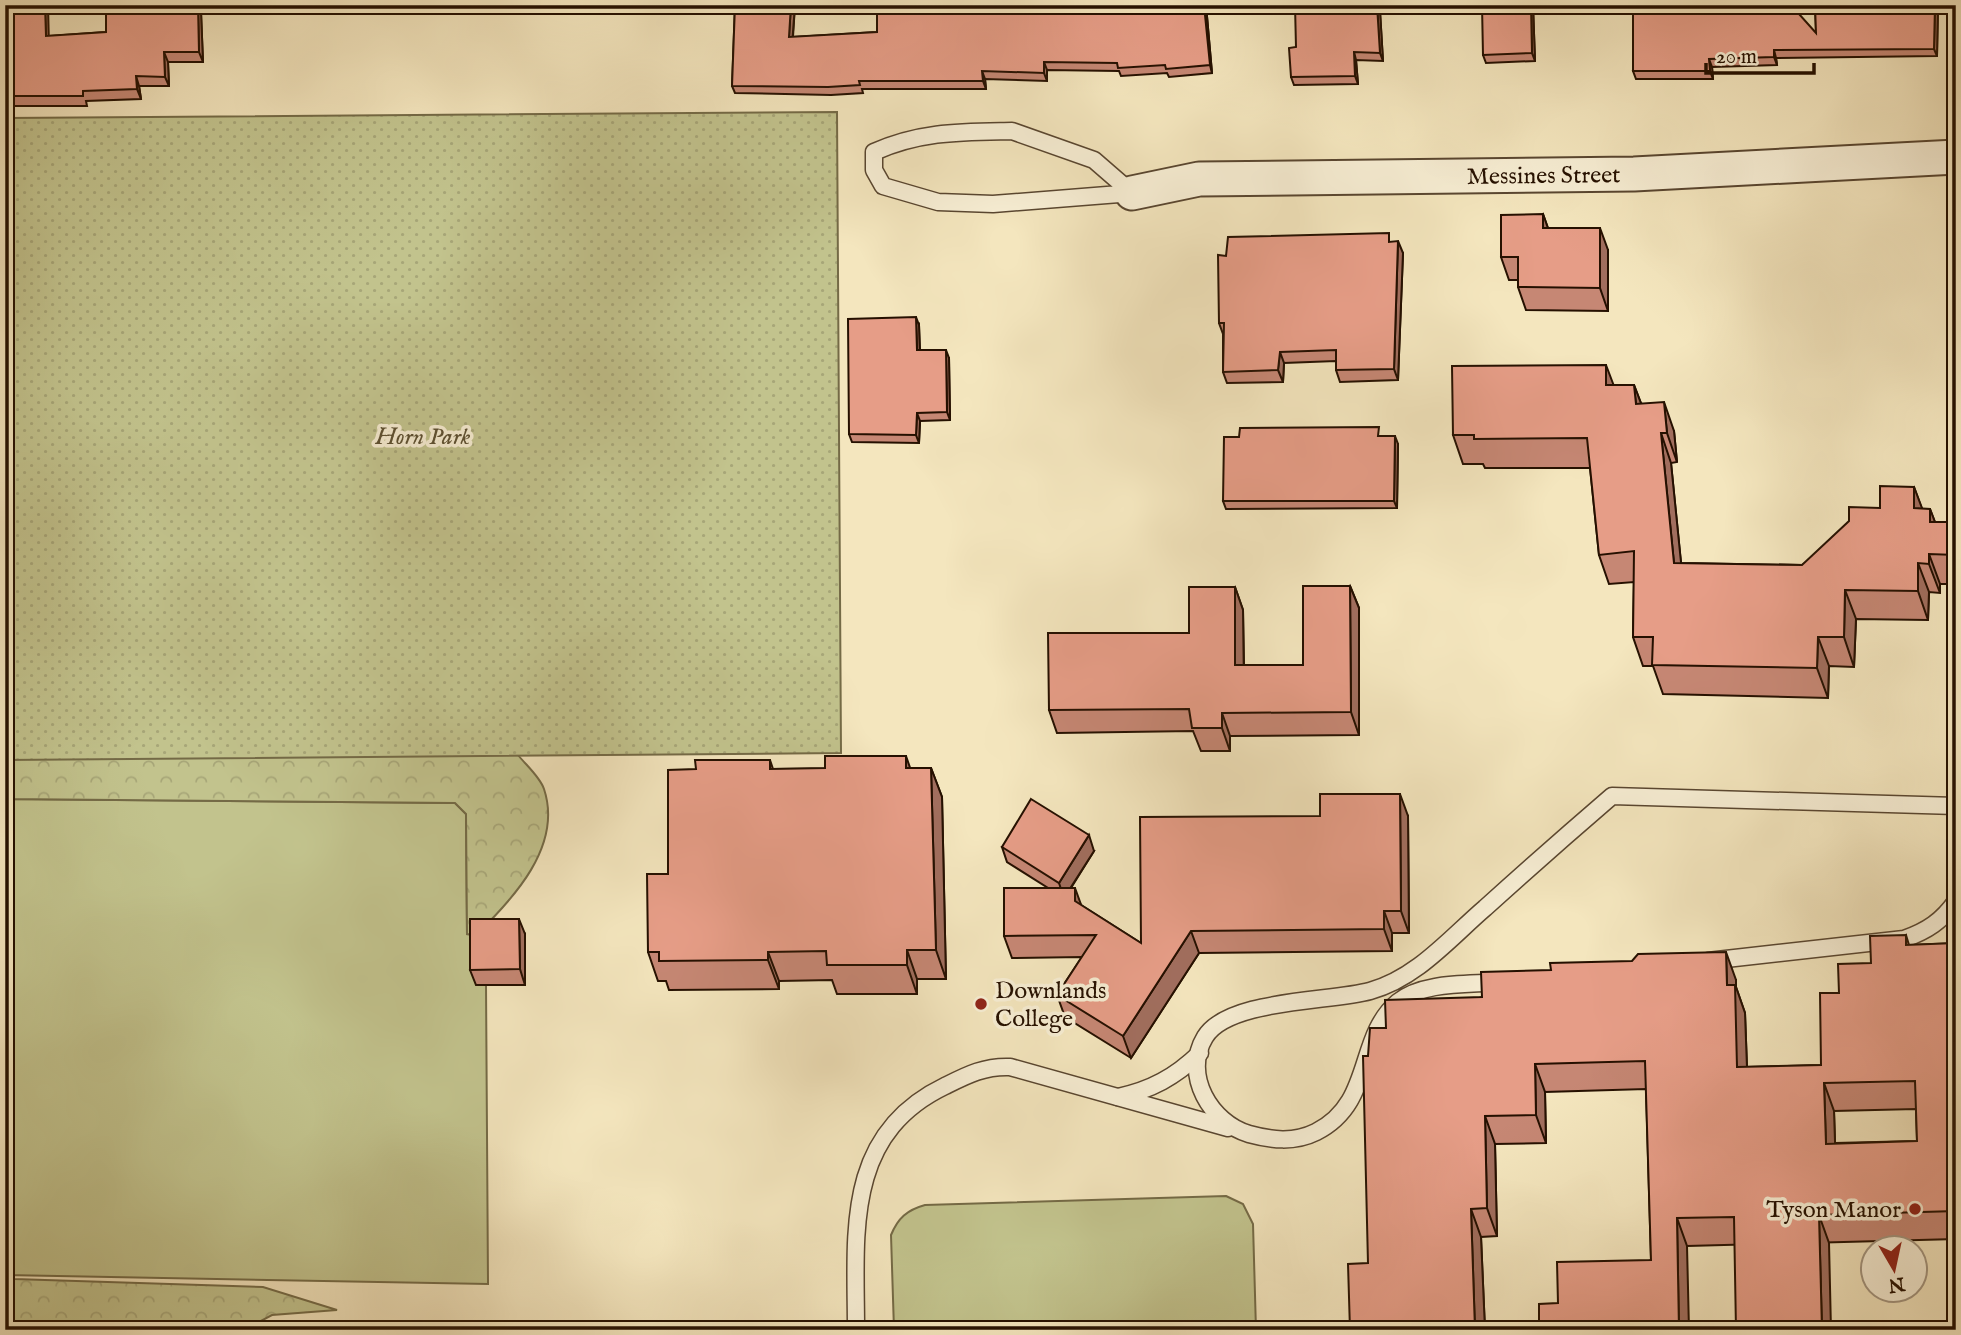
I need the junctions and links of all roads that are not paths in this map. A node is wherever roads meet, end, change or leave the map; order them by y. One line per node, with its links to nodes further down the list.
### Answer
1 (1956, 157): 2 (street, Messines Street)
2 (1132, 193): 2 (lane)
3 (1956, 806): 7 (lane)
4 (1956, 901): 5 (lane)
5 (1696, 962)
6 (1519, 980): 9 (lane)
7 (1200, 1053): 8 (lane); 9 (lane)
8 (1116, 1097): 9 (lane); 10 (lane)
9 (1233, 1129)
10 (856, 1330)

